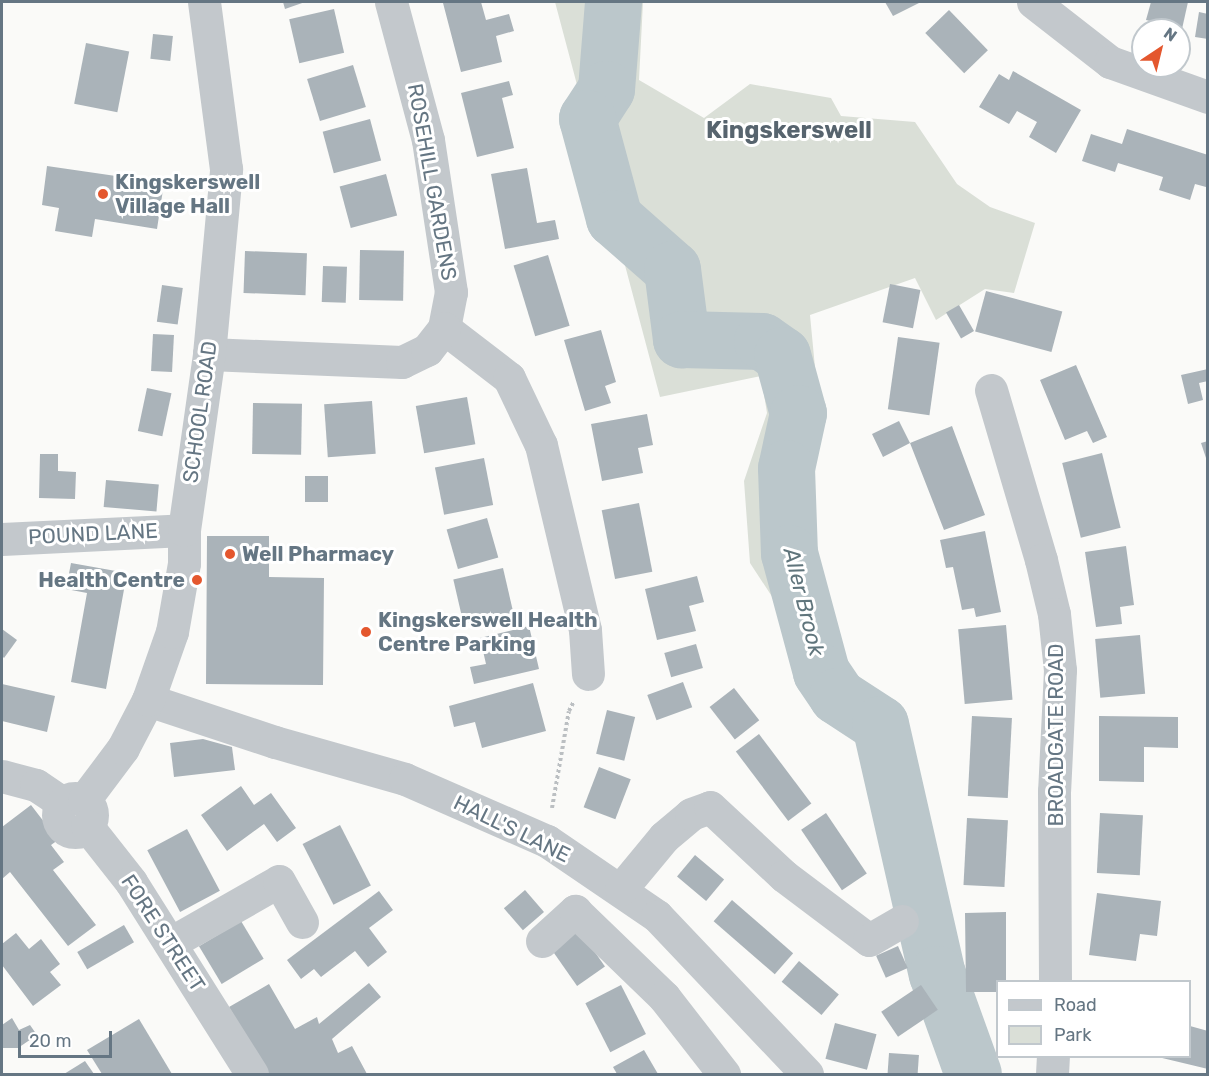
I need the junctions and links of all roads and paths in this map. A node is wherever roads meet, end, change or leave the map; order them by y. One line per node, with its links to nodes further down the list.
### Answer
1 (204, 2): 6 (street, SCHOOL ROAD)
2 (391, 2): 5 (street, ROSEHILL GARDENS)
3 (1033, 2): 4 (street)
4 (1208, 97)
5 (444, 328): 6 (street, ROSEHILL GARDENS); 10 (street)
6 (209, 354): 8 (street, SCHOOL ROAD)
7 (992, 390): 20 (street, BROADGATE ROAD)
8 (184, 530): 9 (street, POUND LANE); 11 (street, SCHOOL ROAD)
9 (2, 539)
10 (588, 674): 14 (path)
11 (148, 700): 13 (street, SCHOOL ROAD); 14 (street, HALL'S LANE)
12 (2, 776): 13 (street, FORE STREET)
13 (78, 810): 19 (street, FORE STREET)
14 (547, 841): 15 (street, HALL'S LANE)
15 (621, 888): 16 (street); 24 (street, HALL'S LANE)
16 (902, 921)
17 (302, 922): 19 (street)
18 (542, 941): 23 (street)
19 (170, 943): 22 (street, FORE STREET)
20 (1054, 980)
21 (1053, 1058): 25 (street)
22 (252, 1074)
23 (724, 1074)
24 (807, 1074)
25 (1052, 1074)

